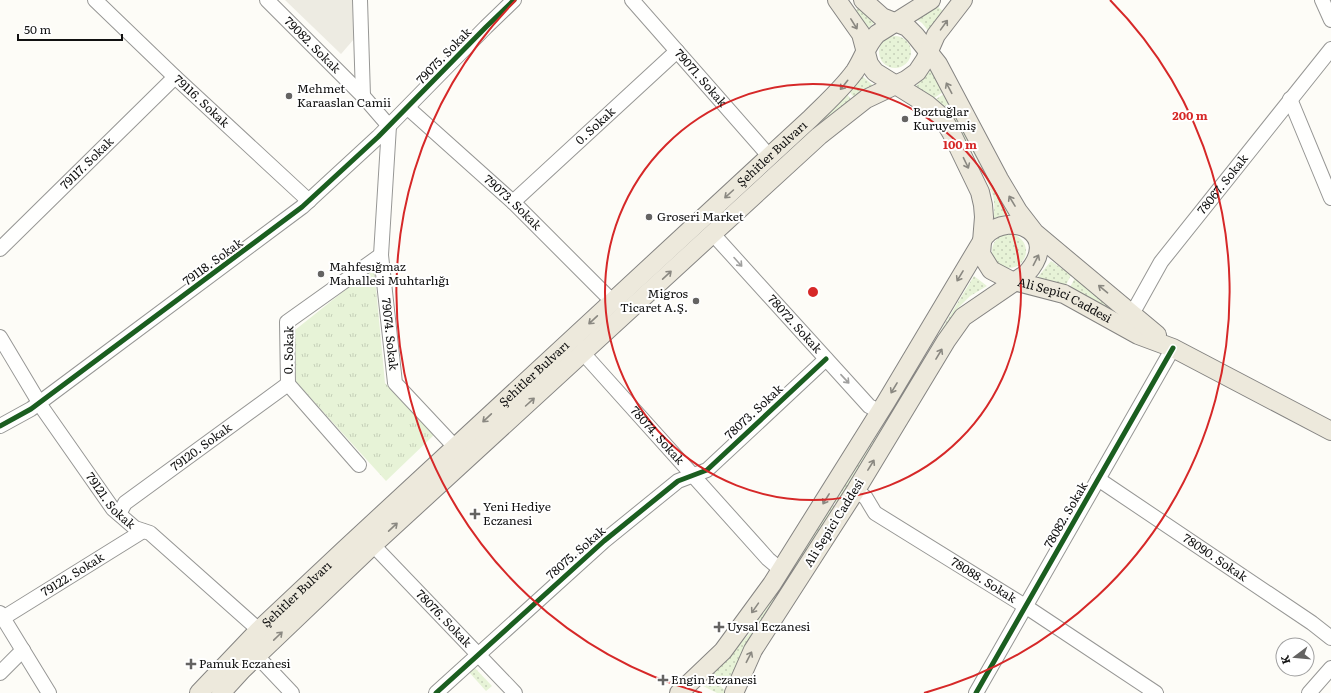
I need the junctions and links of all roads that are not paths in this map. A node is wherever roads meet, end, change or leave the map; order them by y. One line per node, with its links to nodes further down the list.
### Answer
1 (95, 0): 17 (street, 79116. Sokak)
2 (267, 0): 19 (street, 79082. Sokak)
3 (360, 0): 19 (street)
4 (514, 0): 21 (street, 79075. Sokak)
5 (632, 0): 14 (street, 79071. Sokak)
6 (837, 0): 15 (main road, one-way to 15)
7 (863, 0): 12 (main road)
8 (931, 0): 12 (main road)
9 (963, 0): 16 (main road, one-way to 9)
10 (1322, 0): 11 (street)
11 (1331, 20)
12 (895, 23): 15 (main road); 16 (main road)
13 (1331, 49): 20 (street, 78067. Sokak)
14 (677, 50): 23 (street, 79071. Sokak); 26 (street, 0. Sokak)
15 (865, 52): 18 (main road); 23 (main road, Şehitler Bulvarı, one-way to 23)
16 (929, 52): 18 (main road); 28 (main road, Ali Sepici Caddesi, one-way to 16)
17 (175, 77): 25 (street, 79116. Sokak); 30 (street, 79117. Sokak)
18 (894, 85): 27 (main road, Şehitler Bulvarı); 29 (main road, Ali Sepici Caddesi, one-way to 29)
19 (363, 96): 22 (street, 79082. Sokak)
20 (1290, 99): 24 (street); 34 (street, 78067. Sokak)
21 (408, 108): 22 (street, 79075. Sokak); 26 (street, 79073. Sokak)
22 (389, 126): 25 (street, 79118. Sokak); 31 (street, 79074. Sokak)
23 (770, 157): 33 (main road, Şehitler Bulvarı, one-way to 33)
24 (1331, 198)
25 (309, 201): 40 (street, 79118. Sokak)
26 (513, 202): 33 (street, 79073. Sokak)
27 (712, 233): 37 (main road, Şehitler Bulvarı, one-way to 27); 38 (street, 78072. Sokak, one-way to 38)
28 (1035, 233): 29 (main road); 32 (main road, one-way to 28); 34 (main road, Ali Sepici Caddesi, one-way to 28)
29 (981, 243): 32 (main road); 41 (main road, Ali Sepici Caddesi, one-way to 41)
30 (0, 250)
31 (381, 255): 39 (street, 0. Sokak); 44 (street, 79074. Sokak)
32 (1017, 280): 34 (main road, Ali Sepici Caddesi); 48 (main road, Ali Sepici Caddesi, one-way to 32)
33 (613, 302): 44 (main road, Şehitler Bulvarı, one-way to 44)
34 (1128, 321): 36 (main road, Ali Sepici Caddesi)
35 (0, 337): 40 (street, 79121. Sokak)
36 (1173, 348): 43 (main road, Ali Sepici Caddesi); 47 (street, 78082. Sokak)
37 (583, 353): 46 (street, 78074. Sokak); 51 (main road, Şehitler Bulvarı, one-way to 37)
38 (826, 359): 41 (street, 78072. Sokak, one-way to 41); 46 (street, 78073. Sokak)
39 (288, 384): 45 (street, 0. Sokak); 49 (street, 79120. Sokak)
40 (39, 403): 42 (street, 79118. Sokak); 49 (street, 79121. Sokak)
41 (880, 412): 52 (main road, Ali Sepici Caddesi, one-way to 52)
42 (0, 426)
43 (1331, 431)
44 (455, 447): 55 (main road, Şehitler Bulvarı)
45 (360, 466)
46 (693, 476): 52 (street, 78074. Sokak); 58 (street, 78075. Sokak)
47 (1098, 480): 53 (street, 78082. Sokak); 56 (street, 78090. Sokak)
48 (856, 490): 53 (street, 78088. Sokak); 69 (main road, Ali Sepici Caddesi, one-way to 48)
49 (119, 514): 50 (street, 79121. Sokak)
50 (142, 531): 54 (street, 79122. Sokak); 55 (street, 79121. Sokak)
51 (373, 545): 58 (street, 78076. Sokak); 59 (main road, Şehitler Bulvarı, one-way to 51)
52 (781, 570): 68 (main road, Ali Sepici Caddesi, one-way to 68)
53 (1025, 606): 70 (street, 78082. Sokak); 71 (street, 78088. Sokak)
54 (1, 616): 57 (street)
55 (259, 630): 63 (main road, Şehitler Bulvarı)
56 (1331, 638)
57 (23, 650): 61 (street); 62 (street)
58 (478, 654): 66 (street, 78075. Sokak); 67 (street, 78076. Sokak)
59 (257, 656): 64 (main road, Şehitler Bulvarı); 65 (street)
60 (1331, 668): 72 (street)
61 (0, 673)
62 (49, 693)
63 (199, 693)
64 (221, 693)
65 (292, 693)
66 (436, 693)
67 (515, 693)
68 (679, 693)
69 (734, 693)
70 (976, 693)
71 (1156, 693)
72 (1308, 693)

